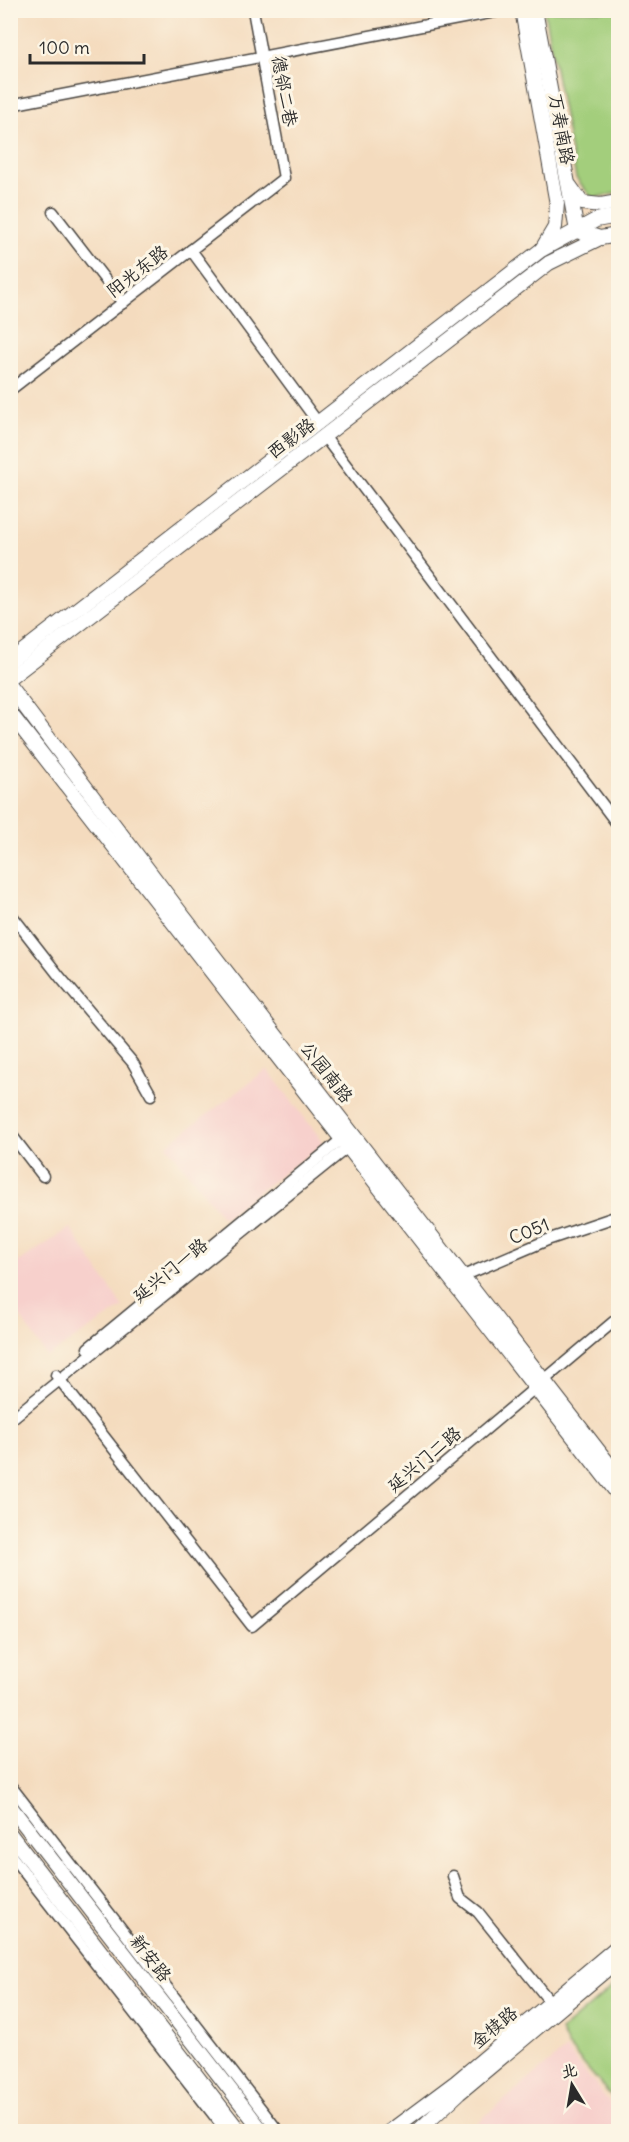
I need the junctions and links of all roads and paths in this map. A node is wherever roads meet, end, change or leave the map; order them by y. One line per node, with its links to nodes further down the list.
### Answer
1 (253, 10): 5 (street, 德邻二巷)
2 (505, 10): 5 (street)
3 (522, 10): 7 (main road, 万寿南路)
4 (535, 10): 9 (main road)
5 (262, 56): 6 (street); 8 (street, 德邻二巷)
6 (10, 105)
7 (549, 157): 9 (main road); 17 (main road, 万寿南路)
8 (284, 178): 16 (street, 阳光东路)
9 (567, 182): 10 (main road); 13 (main road)
10 (618, 202)
11 (53, 212): 18 (street)
12 (618, 216): 13 (main road)
13 (577, 231): 15 (main road); 17 (main road)
14 (618, 235): 15 (main road)
15 (600, 238): 20 (main road, 西影路)
16 (191, 250): 18 (street, 阳光东路); 20 (street)
17 (541, 250): 20 (main road, 西影路)
18 (123, 303): 19 (street, 阳光东路)
19 (10, 390)
20 (321, 430): 21 (main road, 西影路); 22 (main road, 西影路); 25 (street)
21 (10, 662)
22 (10, 678)
23 (10, 687): 32 (main road, 公园南路)
24 (10, 712): 29 (main road, 公园南路)
25 (618, 825)
26 (10, 913): 27 (street)
27 (151, 1095)
28 (10, 1133): 30 (street)
29 (346, 1142): 32 (main road, 公园南路); 34 (street, 延兴门一路)
30 (43, 1176)
31 (618, 1216): 32 (street, C051)
32 (458, 1278): 35 (main road, 公园南路)
33 (618, 1318): 35 (street, 延兴门二路)
34 (58, 1377): 35 (street, 延兴门二路); 36 (street, 延兴门一路); 37 (street, 延兴门一路)
35 (540, 1383): 38 (main road, 公园南路); 39 (main road, 公园南路)
36 (10, 1411)
37 (10, 1420)
38 (618, 1476)
39 (618, 1494)
40 (10, 1785): 42 (street)
41 (10, 1806): 42 (main road, 新安路)
42 (27, 1817): 43 (street); 51 (main road, 新安路); 52 (street)
43 (10, 1833): 50 (main road, 新安路)
44 (10, 1854): 49 (street)
45 (453, 1876): 48 (street)
46 (618, 1946): 48 (main road, 金犊路)
47 (618, 1960): 54 (main road, 金犊路)
48 (551, 2003): 53 (main road, 金犊路)
49 (226, 2132)
50 (240, 2132)
51 (263, 2132)
52 (279, 2132)
53 (389, 2132)
54 (417, 2132)

